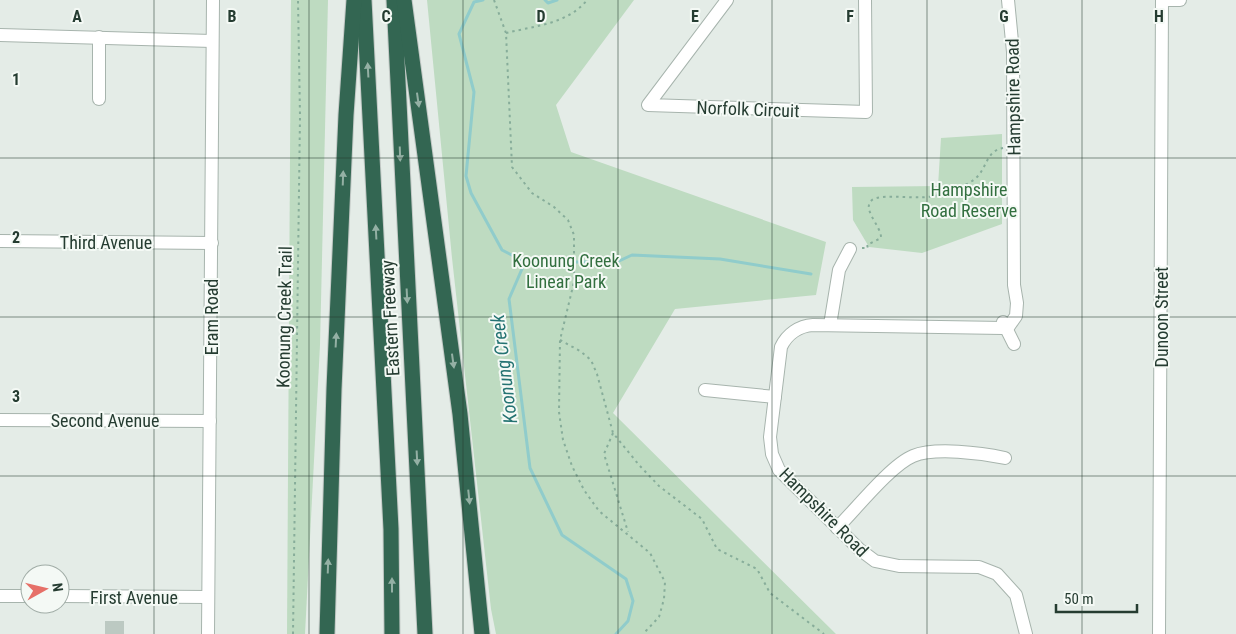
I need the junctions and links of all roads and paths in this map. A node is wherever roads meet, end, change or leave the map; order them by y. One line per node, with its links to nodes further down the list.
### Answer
1 (213, 0): 17 (street, Eram Road)
2 (298, 0): 42 (path, Koonung Creek Trail)
3 (354, 0): 40 (highway, one-way to 3)
4 (364, 0): 45 (highway, Eastern Freeway, one-way to 4)
5 (394, 0): 46 (highway, Eastern Freeway, one-way to 46)
6 (404, 0): 35 (highway, one-way to 35)
7 (494, 0): 14 (path)
8 (587, 0): 14 (path)
9 (727, 0): 10 (street, Norfolk Circuit)
10 (865, 0)
11 (1008, 0): 23 (street, Hampshire Road)
12 (1162, 0): 13 (street); 52 (street, Dunoon Street)
13 (1180, 0)
14 (506, 33): 25 (path)
15 (0, 35): 16 (street)
16 (99, 37): 17 (street); 18 (street)
17 (212, 42): 21 (street, Eram Road)
18 (99, 99)
19 (1004, 148): 22 (path)
20 (0, 242): 21 (street, Third Avenue)
21 (212, 243): 30 (street, Eram Road)
22 (850, 249): 24 (street)
23 (1004, 324): 24 (street, Hampshire Road); 26 (street)
24 (830, 325): 28 (street, Hampshire Road)
25 (560, 340): 31 (path); 34 (path)
26 (1014, 344)
27 (706, 390): 28 (street)
28 (775, 397): 33 (street, Hampshire Road)
29 (0, 420): 30 (street, Second Avenue)
30 (210, 421): 39 (street, Eram Road)
31 (614, 433): 34 (path); 50 (path)
32 (1005, 458): 33 (street)
33 (838, 528): 51 (street, Hampshire Road)
34 (629, 534): 49 (path)
35 (477, 577): 47 (highway); 48 (highway)
36 (0, 596): 37 (street)
37 (20, 596)
38 (70, 596): 39 (street, First Avenue)
39 (208, 597): 41 (street, Eram Road)
40 (326, 614): 43 (highway); 44 (highway)
41 (208, 634)
42 (293, 634)
43 (322, 634)
44 (326, 634)
45 (392, 634)
46 (425, 634)
47 (482, 634)
48 (489, 634)
49 (643, 634)
50 (824, 634)
51 (1026, 634)
52 (1159, 634)

